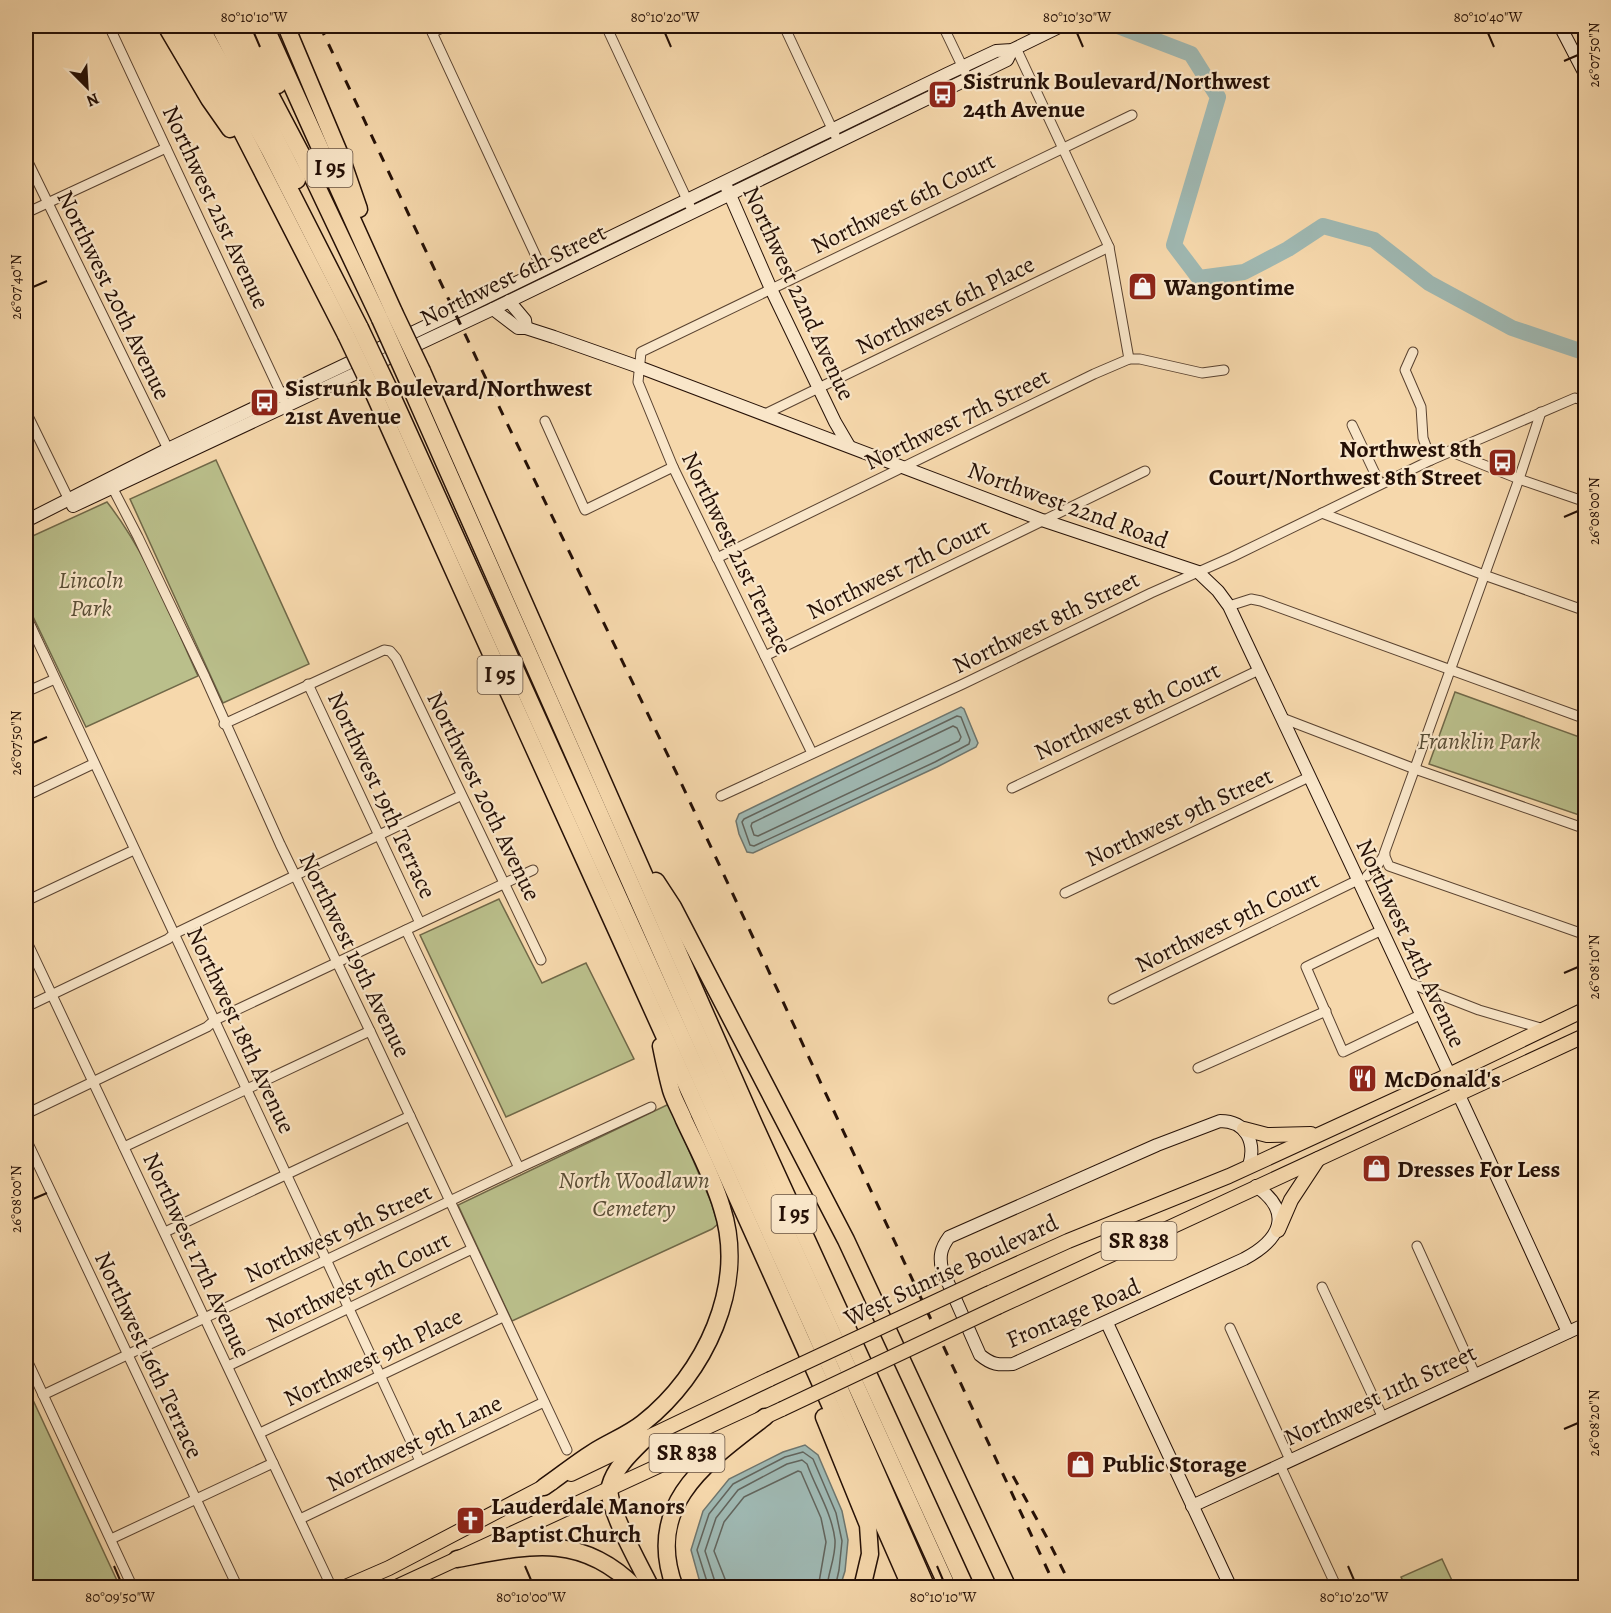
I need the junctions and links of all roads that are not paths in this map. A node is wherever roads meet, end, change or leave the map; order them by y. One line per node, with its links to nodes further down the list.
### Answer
1 (109, 26): 24 (street, Northwest 21st Avenue)
2 (166, 26): 28 (highway)
3 (183, 26): 28 (highway, I 95)
4 (200, 26): 37 (highway)
5 (219, 26): 37 (highway)
6 (234, 26): 40 (highway)
7 (250, 26): 40 (highway)
8 (265, 26): 40 (highway, I 95)
9 (286, 26): 40 (highway)
10 (447, 26): 16 (street)
11 (606, 26): 30 (street)
12 (784, 26): 22 (street)
13 (943, 26): 18 (street)
14 (1061, 26): 17 (street, Northwest 6th Street)
15 (1560, 26): 19 (street)
16 (431, 29): 35 (street)
17 (1014, 49): 18 (street, Northwest 6th Street); 20 (street, Northwest 6th Street); 25 (street)
18 (963, 66): 20 (street); 22 (street, Northwest 6th Street)
19 (1586, 76)
20 (969, 78): 23 (street, Northwest 6th Street)
21 (1132, 115): 25 (street, Northwest 6th Court)
22 (832, 129): 23 (street); 27 (street, Northwest 6th Street)
23 (838, 141): 29 (street, Northwest 6th Street)
24 (166, 148): 31 (street); 50 (street, Northwest 21st Avenue)
25 (1062, 148): 34 (street); 36 (street, Northwest 6th Court)
26 (26, 158): 31 (street, Northwest 20th Avenue)
27 (724, 181): 29 (street, Northwest 22nd Avenue); 30 (street, Northwest 6th Street)
28 (270, 187): 42 (highway, I 95)
29 (730, 194): 32 (street, Northwest 6th Street); 36 (street, Northwest 22nd Avenue)
30 (687, 199): 32 (street); 35 (street, Northwest 6th Street)
31 (47, 203): 33 (street); 60 (street, Northwest 20th Avenue)
32 (693, 212): 38 (street, Northwest 6th Street)
33 (26, 213)
34 (1109, 247): 44 (street); 48 (street, Northwest 6th Place)
35 (542, 269): 50 (street, Northwest 6th Street)
36 (771, 289): 45 (street, Northwest 6th Court); 48 (street, Northwest 22nd Avenue)
37 (346, 300): 42 (highway)
38 (509, 301): 39 (street, Northwest 6th Street); 41 (street)
39 (493, 309): 41 (street, Northwest 22nd Road); 50 (street, Northwest 6th Street)
40 (387, 315): 47 (highway, I 95, bridge)
41 (526, 328): 45 (street, Northwest 22nd Road)
42 (353, 332): 49 (highway, I 95, bridge)
43 (1413, 352): 62 (street)
44 (1129, 359): 46 (street); 64 (street, Northwest 7th Street)
45 (639, 367): 54 (street, Northwest 22nd Road); 63 (street, Northwest 21st Terrace)
46 (1224, 370)
47 (414, 375): 100 (highway, I 95); 196 (highway)
48 (818, 387): 54 (street, Northwest 6th Place); 56 (street, Northwest 22nd Avenue)
49 (381, 390): 121 (highway, I 95); 195 (highway)
50 (284, 400): 60 (street, Northwest 6th Street); 67 (street, Northwest 6th Street)
51 (1586, 401): 53 (street, Northwest 8th Street)
52 (26, 412): 69 (street)
53 (1541, 412): 61 (street, Northwest 8th Street); 66 (street, Northwest 9th Court)
54 (765, 414): 58 (street, Northwest 22nd Road)
55 (545, 422): 63 (street)
56 (835, 422): 58 (street, Northwest 22nd Avenue); 59 (street, Northwest 22nd Avenue)
57 (1352, 425): 68 (street)
58 (832, 439): 59 (street, Northwest 22nd Road)
59 (849, 446): 64 (street, Northwest 22nd Road)
60 (168, 449): 67 (street, Northwest 6th Street)
61 (1449, 451): 62 (street, Northwest 8th Street); 66 (street)
62 (1431, 460): 68 (street, Northwest 8th Street)
63 (673, 466): 75 (street, Northwest 21st Terrace)
64 (904, 467): 72 (street, Northwest 22nd Road); 75 (street, Northwest 7th Street)
65 (1145, 471): 72 (street, Northwest 7th Court)
66 (1519, 479): 70 (street); 77 (street, Northwest 9th Court)
67 (110, 483): 69 (street, Northwest 6th Street); 74 (street, Northwest 6th Street); 89 (street, Northwest 19th Avenue)
68 (1380, 483): 71 (street, Northwest 8th Street)
69 (69, 500): 73 (street, Northwest 6th Street)
70 (1586, 502)
71 (1322, 513): 76 (street, Northwest 8th Street); 77 (street)
72 (1042, 520): 76 (street, Northwest 22nd Road); 81 (street, Northwest 7th Court)
73 (26, 521)
74 (26, 528)
75 (717, 558): 81 (street, Northwest 21st Terrace)
76 (1198, 572): 78 (street, Northwest 22nd Road); 90 (street, Northwest 8th Street)
77 (1484, 575): 79 (street); 83 (street, Northwest 9th Court)
78 (1229, 606): 82 (street, Northwest 24th Avenue); 83 (street)
79 (1586, 611)
80 (26, 616): 84 (street, Northwest 18th Avenue)
81 (765, 656): 90 (street, Northwest 21st Terrace)
82 (1259, 670): 87 (street, Northwest 24th Avenue); 94 (street, Northwest 8th Court)
83 (1450, 671): 88 (street); 92 (street, Northwest 9th Court)
84 (55, 679): 86 (street); 91 (street, Northwest 18th Avenue)
85 (308, 684): 89 (street); 95 (street, Northwest 20th Avenue); 99 (street, Northwest 19th Terrace)
86 (26, 692)
87 (1282, 718): 92 (street); 93 (street, Northwest 24th Avenue)
88 (1586, 720)
89 (224, 723): 104 (street, Northwest 19th Avenue)
90 (812, 753): 97 (street, Northwest 8th Street)
91 (93, 764): 96 (street); 101 (street, Northwest 18th Avenue)
92 (1415, 769): 98 (street); 102 (street, Northwest 9th Court)
93 (1309, 777): 105 (street, Northwest 24th Avenue); 107 (street, Northwest 9th Street)
94 (1012, 788)
95 (460, 795): 99 (street); 106 (street, Northwest 20th Avenue)
96 (26, 796)
97 (721, 796)
98 (1586, 829)
99 (379, 834): 104 (street); 109 (street, Northwest 19th Terrace)
100 (629, 837): 157 (highway); 197 (highway, I 95)
101 (134, 850): 108 (street); 112 (street, Northwest 18th Avenue)
102 (1387, 860): 105 (street); 105 (street, Northwest 9th Court); 113 (street)
103 (533, 870): 106 (street)
104 (295, 874): 112 (street); 116 (street, Northwest 19th Avenue)
105 (1362, 878): 111 (street, Northwest 24th Avenue); 119 (street, Northwest 9th Court)
106 (504, 884): 109 (street); 115 (street, Northwest 20th Avenue)
107 (1065, 893)
108 (26, 901)
109 (420, 923): 110 (street)
110 (406, 930): 116 (street); 143 (street, Northwest 19th Terrace)
111 (1383, 930): 117 (street, Northwest 24th Avenue); 123 (street)
112 (174, 934): 118 (street); 125 (street, Northwest 18th Avenue)
113 (1586, 935)
114 (26, 940): 118 (street, Northwest 17th Avenue)
115 (541, 960)
116 (338, 962): 125 (street); 127 (street, Northwest 19th Avenue)
117 (1407, 982): 124 (street, Northwest 24th Avenue); 126 (street)
118 (51, 994): 120 (street); 131 (street, Northwest 17th Avenue)
119 (1113, 999)
120 (26, 1007)
121 (653, 1010): 161 (highway, I 95); 178 (highway)
122 (1586, 1010): 126 (main road, West Sunrise Boulevard / SR 838)
123 (1326, 1011): 124 (street); 129 (street)
124 (1422, 1014): 130 (street, Northwest 24th Avenue)
125 (215, 1020): 131 (street); 132 (street, Northwest 18th Avenue)
126 (1544, 1029): 130 (main road, West Sunrise Boulevard / SR 838)
127 (370, 1031): 132 (street); 136 (street, Northwest 19th Avenue)
128 (1586, 1035): 133 (main road, SR 838)
129 (1198, 1068)
130 (1451, 1074): 133 (street, Northwest 24th Avenue); 138 (main road, West Sunrise Boulevard / SR 838)
131 (93, 1081): 135 (street); 140 (street, Northwest 17th Avenue)
132 (247, 1088): 140 (street); 144 (street, Northwest 18th Avenue)
133 (1459, 1092): 141 (main road, SR 838); 160 (street, Northwest 24th Avenue)
134 (651, 1107): 143 (street, Northwest 9th Street)
135 (26, 1114)
136 (410, 1116): 144 (street); 146 (street, Northwest 19th Avenue)
137 (1244, 1129): 138 (main road); 142 (street); 156 (street, Frontage Road)
138 (1322, 1133): 142 (main road, West Sunrise Boulevard / SR 838)
139 (26, 1139): 163 (street, Northwest 16th Terrace)
140 (124, 1147): 148 (street, Northwest 17th Avenue)
141 (1319, 1157): 145 (main road, SR 838); 147 (main road)
142 (1249, 1166): 157 (main road, West Sunrise Boulevard / SR 838, bridge)
143 (519, 1168): 146 (street, Northwest 9th Street)
144 (287, 1174): 148 (street); 151 (street, Northwest 18th Avenue)
145 (1256, 1186): 147 (street); 162 (main road, SR 838, bridge)
146 (450, 1201): 150 (street, Northwest 19th Avenue); 151 (street, Northwest 9th Street)
147 (1278, 1230): 156 (street, Frontage Road)
148 (165, 1232): 154 (street, Northwest 17th Avenue)
149 (1417, 1246): 166 (street)
150 (472, 1249): 153 (street, Northwest 9th Court); 155 (street, Northwest 19th Avenue)
151 (326, 1260): 153 (street, Northwest 18th Avenue); 154 (street, Northwest 9th Street)
152 (1322, 1287): 171 (street)
153 (349, 1308): 165 (street, Northwest 9th Court); 167 (street, Northwest 18th Avenue)
154 (206, 1317): 163 (street, Northwest 9th Street); 165 (street, Northwest 17th Avenue)
155 (503, 1317): 167 (street, Northwest 9th Place); 169 (street, Northwest 19th Avenue)
156 (1107, 1323): 181 (street)
157 (885, 1324): 162 (highway); 173 (main road, West Sunrise Boulevard / SR 838, bridge)
158 (1586, 1324): 160 (street, Northwest 11th Street)
159 (1230, 1328): 177 (street)
160 (1568, 1332): 166 (street, Northwest 11th Street)
161 (802, 1341): 193 (highway); 194 (highway, I 95)
162 (899, 1355): 170 (main road, SR 838, bridge); 198 (highway)
163 (127, 1356): 168 (street, Northwest 9th Street); 180 (street, Northwest 16th Terrace)
164 (26, 1358): 168 (street)
165 (228, 1366): 172 (street, Northwest 17th Avenue)
166 (1475, 1374): 171 (street, Northwest 11th Street)
167 (380, 1376): 172 (street, Northwest 9th Place); 175 (street, Northwest 18th Avenue)
168 (43, 1395): 183 (street)
169 (544, 1401): 174 (street, Northwest 19th Avenue); 175 (street, Northwest 9th Lane)
170 (765, 1417): 179 (main road, SR 838); 192 (highway)
171 (1383, 1418): 177 (street, Northwest 11th Street)
172 (260, 1433): 176 (street, Northwest 17th Avenue)
173 (646, 1438): 178 (main road, West Sunrise Boulevard / SR 838); 179 (highway)
174 (567, 1450)
175 (420, 1461): 182 (street, Northwest 9th Lane)
176 (273, 1463): 180 (street); 182 (street, Northwest 17th Avenue)
177 (1285, 1463): 181 (street, Northwest 11th Street); 200 (street)
178 (544, 1487): 188 (main road, West Sunrise Boulevard / SR 838)
179 (609, 1488): 184 (main road, SR 838); 191 (highway)
180 (196, 1499): 183 (street); 186 (street, Northwest 16th Terrace)
181 (1192, 1506): 199 (street)
182 (300, 1519): 187 (street, Northwest 17th Avenue)
183 (111, 1539): 185 (street)
184 (457, 1559): 189 (main road, SR 838); 190 (highway)
185 (133, 1587)
186 (238, 1587)
187 (332, 1587)
188 (344, 1587)
189 (394, 1587)
190 (636, 1587)
191 (651, 1587)
192 (675, 1587)
193 (862, 1587)
194 (911, 1587)
195 (927, 1587)
196 (948, 1587)
197 (966, 1587)
198 (1008, 1587)
199 (1231, 1587)
200 (1336, 1587)

